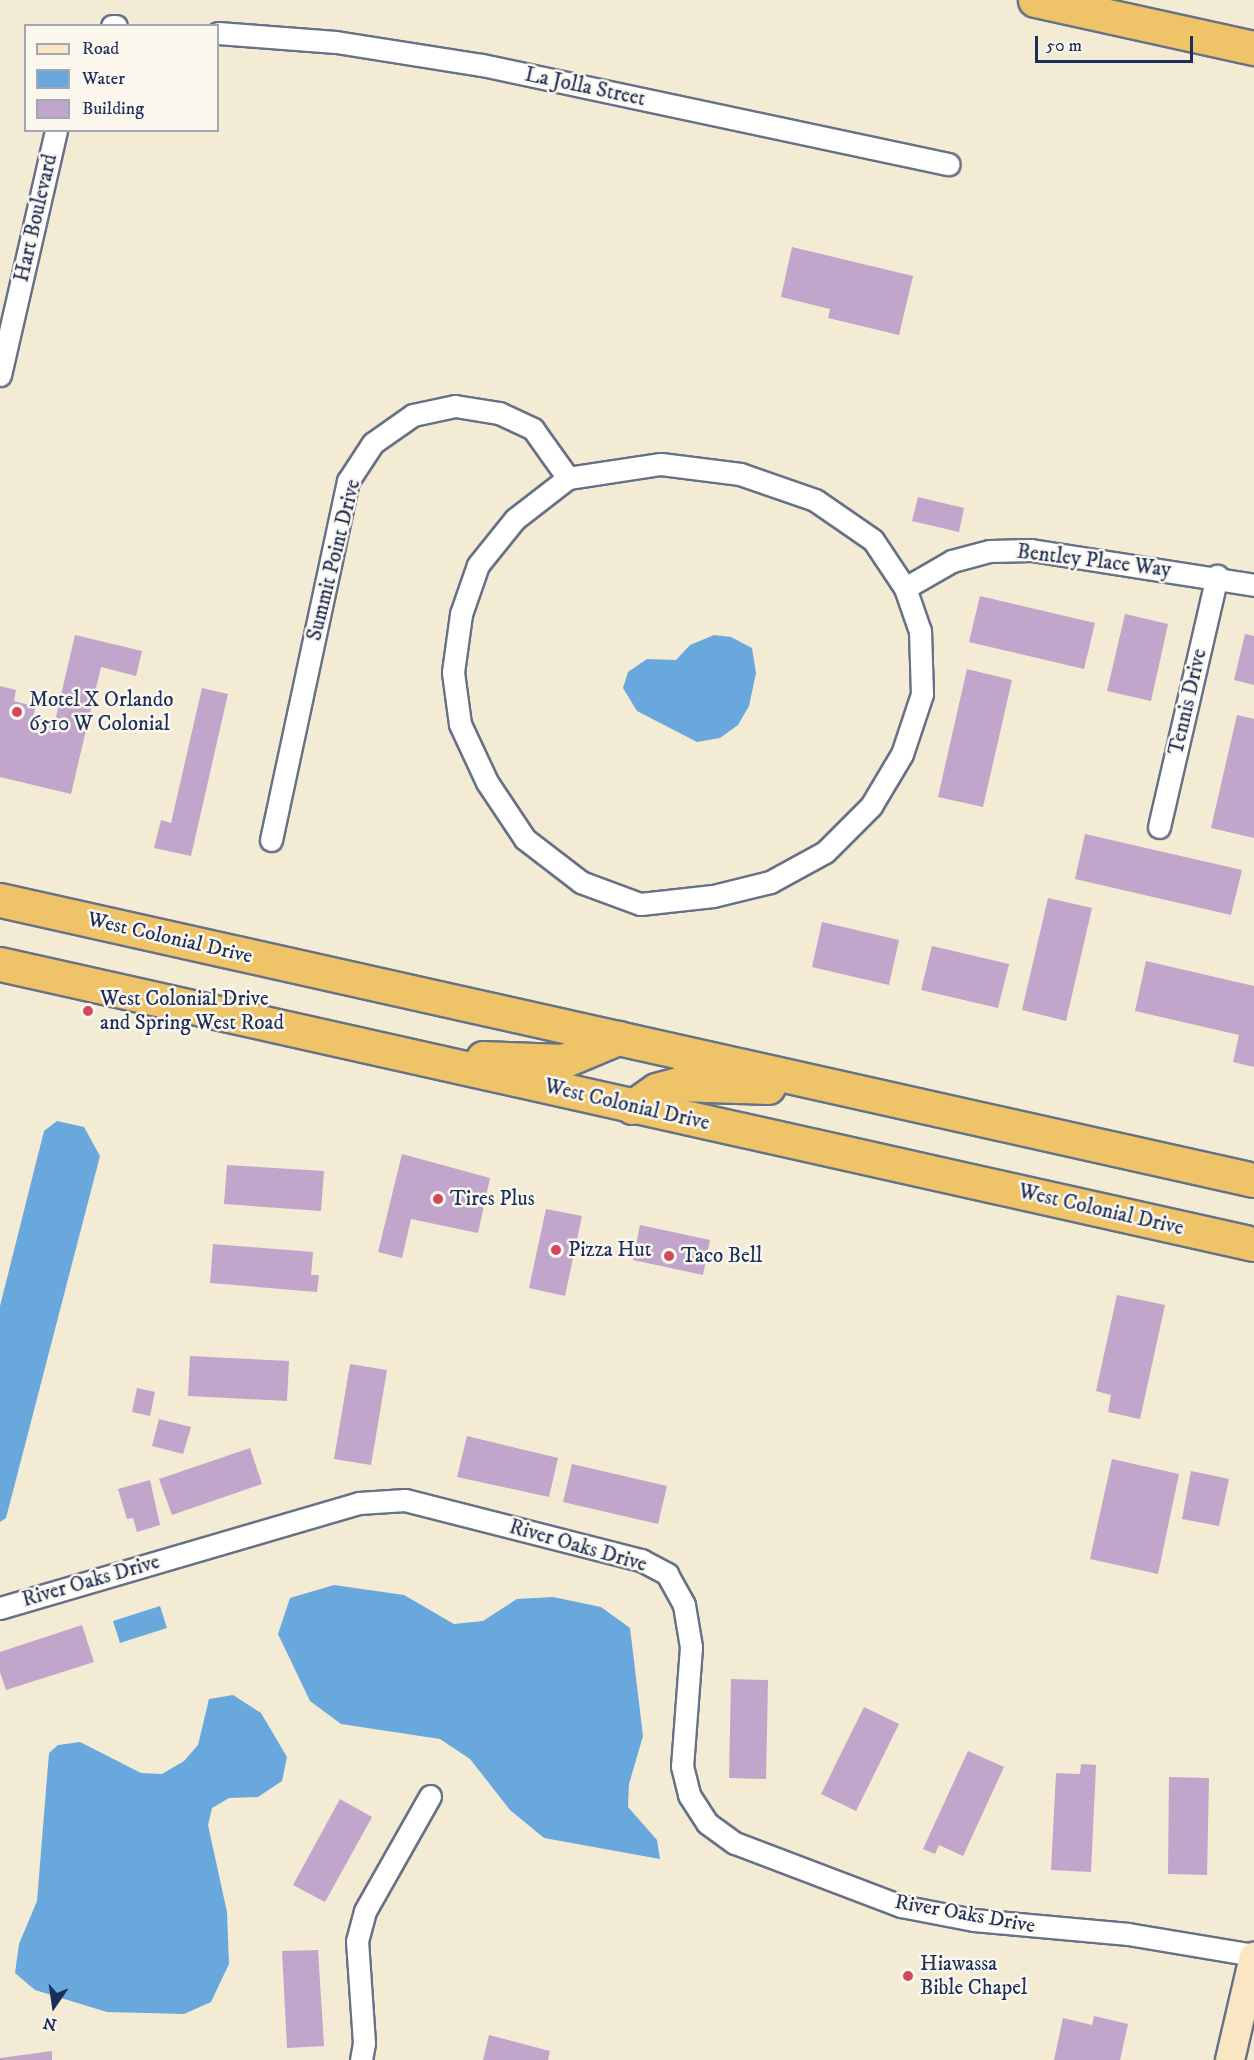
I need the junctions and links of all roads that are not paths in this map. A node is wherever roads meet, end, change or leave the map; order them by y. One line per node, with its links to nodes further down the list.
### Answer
1 (1035, 0): 3 (highway)
2 (219, 33): 5 (street, La Jolla Street)
3 (1254, 48)
4 (56, 132): 6 (street, Hart Boulevard)
5 (949, 164)
6 (0, 375)
7 (568, 478): 10 (street); 10 (street); 12 (street, Summit Point Drive)
8 (1216, 576): 9 (street, Bentley Place Way); 10 (street, Bentley Place Way); 11 (street, Tennis Drive)
9 (1254, 585)
10 (905, 588)
11 (1159, 827)
12 (271, 840)
13 (0, 900): 15 (highway, West Colonial Drive)
14 (0, 917): 15 (highway)
15 (102, 923): 17 (highway, West Colonial Drive)
16 (0, 964): 18 (highway, West Colonial Drive)
17 (618, 1038): 18 (highway); 19 (highway, West Colonial Drive)
18 (403, 1055): 20 (highway, West Colonial Drive)
19 (845, 1089): 20 (highway); 21 (highway, West Colonial Drive)
20 (632, 1107): 22 (highway, West Colonial Drive)
21 (1254, 1180)
22 (1254, 1244)
23 (0, 1608): 25 (street, River Oaks Drive)
24 (430, 1796): 26 (street)
25 (1254, 1956): 27 (main road)
26 (361, 2060)
27 (1230, 2060)

